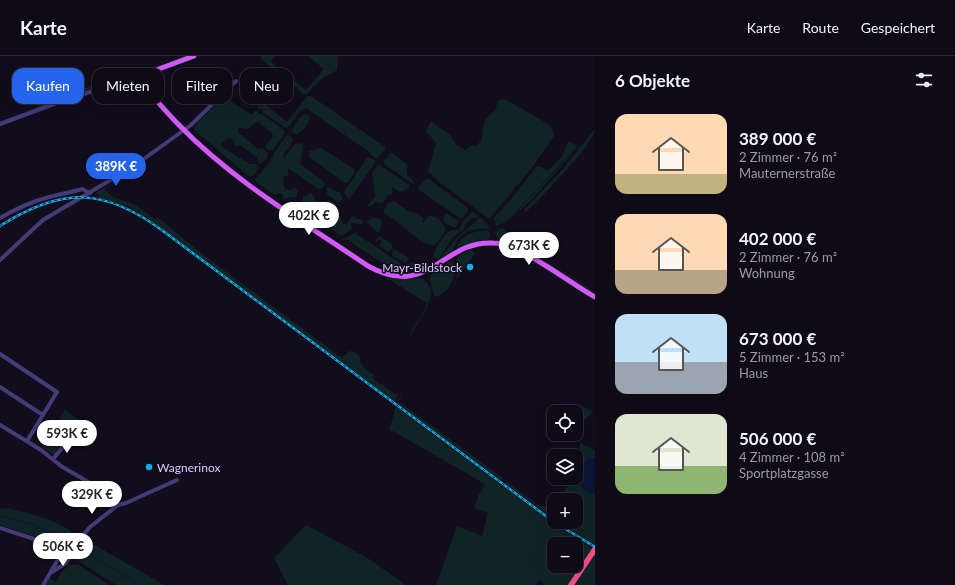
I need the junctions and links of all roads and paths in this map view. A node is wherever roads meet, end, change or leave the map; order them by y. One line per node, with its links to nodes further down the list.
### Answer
1 (194, 56): 2 (main road)
2 (162, 68)
3 (236, 81): 7 (street)
4 (92, 91): 6 (street)
5 (160, 104): 7 (main road)
6 (0, 124)
7 (184, 130): 8 (street); 11 (main road)
8 (90, 193): 9 (street); 10 (street)
9 (0, 218)
10 (0, 260)
11 (595, 296)
12 (0, 354): 14 (street)
13 (0, 387): 14 (street)
14 (43, 415): 17 (street)
15 (0, 425): 17 (street)
16 (70, 439): 18 (street)
17 (27, 441): 18 (street)
18 (53, 459): 20 (street)
19 (177, 480): 20 (street)
20 (118, 505): 23 (street)
21 (0, 528): 23 (street)
22 (595, 549): 25 (highway)
23 (50, 574): 24 (street)
24 (43, 585)
25 (571, 585)

